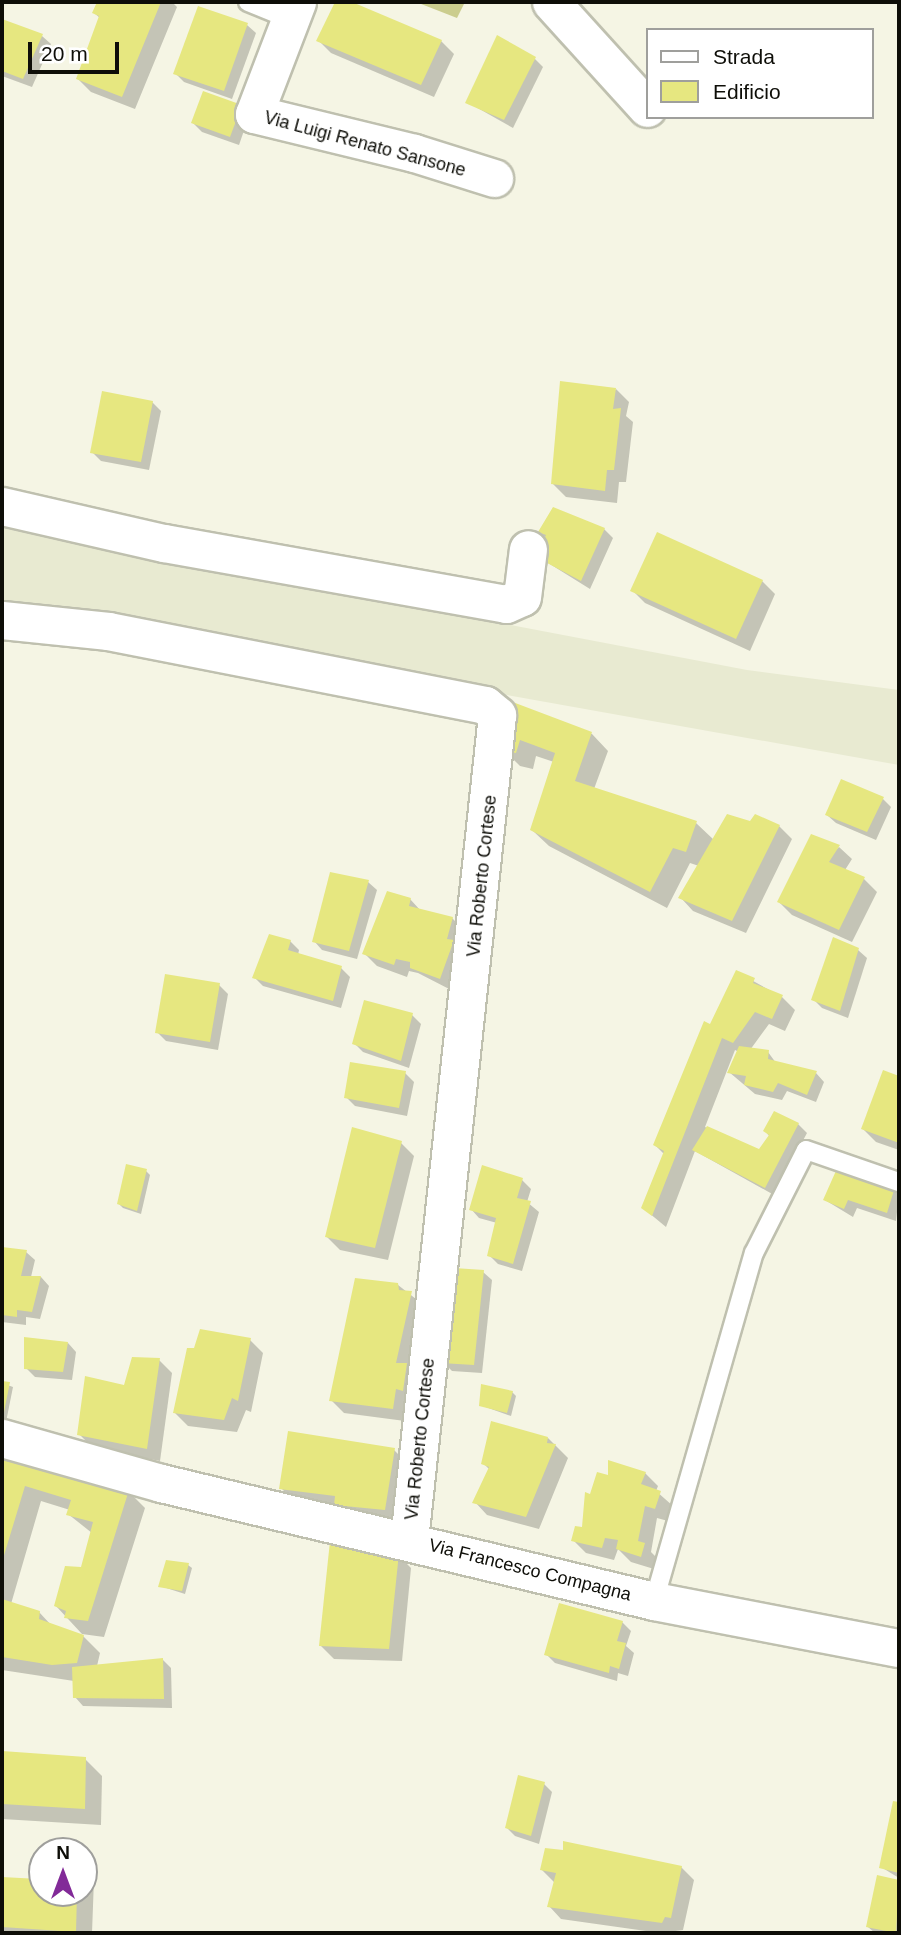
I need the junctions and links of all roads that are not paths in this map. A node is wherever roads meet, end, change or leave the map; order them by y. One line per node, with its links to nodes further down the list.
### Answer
1 (248, 2): 3 (lane, Via Luigi Renato Sansone)
2 (551, 2): 4 (street)
3 (294, 10): 5 (street, Via Luigi Renato Sansone)
4 (646, 107)
5 (495, 178)
6 (2, 506): 7 (street)
7 (528, 549)
8 (2, 620): 11 (street, Via Roberto Cortese)
9 (899, 1182): 12 (lane)
10 (2, 1438): 11 (street, Via Francesco Compagna)
11 (409, 1540): 12 (street, Via Francesco Compagna)
12 (654, 1601): 13 (street, Via Francesco Compagna)
13 (899, 1648)

